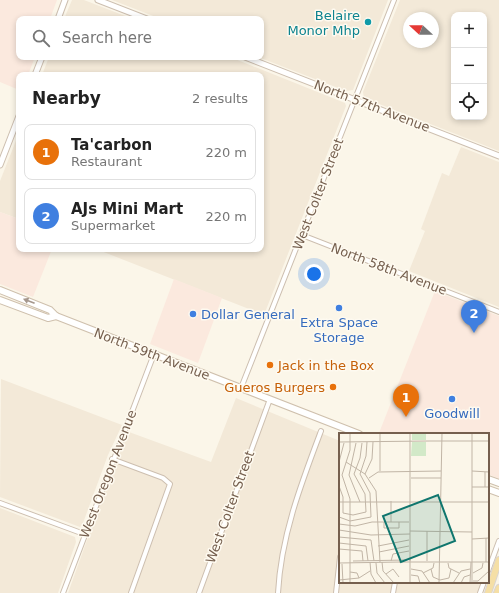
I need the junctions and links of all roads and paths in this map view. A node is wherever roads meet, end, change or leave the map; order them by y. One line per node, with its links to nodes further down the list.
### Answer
1 (65, 0): 4 (street)
2 (98, 0): 5 (street)
3 (394, 0): 9 (street, West Colter Street)
4 (59, 16)
5 (139, 16)
6 (41, 60): 8 (street)
7 (253, 60): 9 (street, North 57th Avenue)
8 (36, 72)
9 (355, 100): 11 (street, North 57th Avenue); 13 (street, West Colter Street)
10 (16, 124): 12 (street)
11 (499, 156)
12 (0, 165)
13 (302, 235): 16 (street, North 58th Avenue); 19 (street, West Colter Street)
14 (0, 290): 17 (main road, North 59th Avenue, one-way to 14)
15 (0, 300): 17 (main road, North 59th Avenue)
16 (499, 312)
17 (56, 316): 18 (main road, North 59th Avenue)
18 (154, 354): 19 (main road, North 59th Avenue); 23 (street, West Oregon Avenue)
19 (241, 388): 20 (main road, North 59th Avenue)
20 (270, 399): 22 (main road, North 59th Avenue); 40 (street, West Colter Street)
21 (321, 432): 41 (street)
22 (356, 433)
23 (112, 459): 29 (street, West Oregon Avenue); 39 (street)
24 (489, 479): 25 (main road)
25 (499, 484)
26 (489, 489): 27 (main road)
27 (499, 493)
28 (0, 503): 29 (street)
29 (84, 534): 38 (street, West Oregon Avenue)
30 (499, 541): 31 (street)
31 (497, 551): 33 (street)
32 (499, 560): 45 (main road)
33 (489, 565)
34 (339, 566): 42 (street)
35 (395, 583): 43 (street)
36 (484, 583): 44 (street)
37 (499, 588): 46 (main road)
38 (63, 593)
39 (131, 593)
40 (199, 593)
41 (278, 593)
42 (336, 593)
43 (393, 593)
44 (480, 593)
45 (488, 593)
46 (497, 593)

